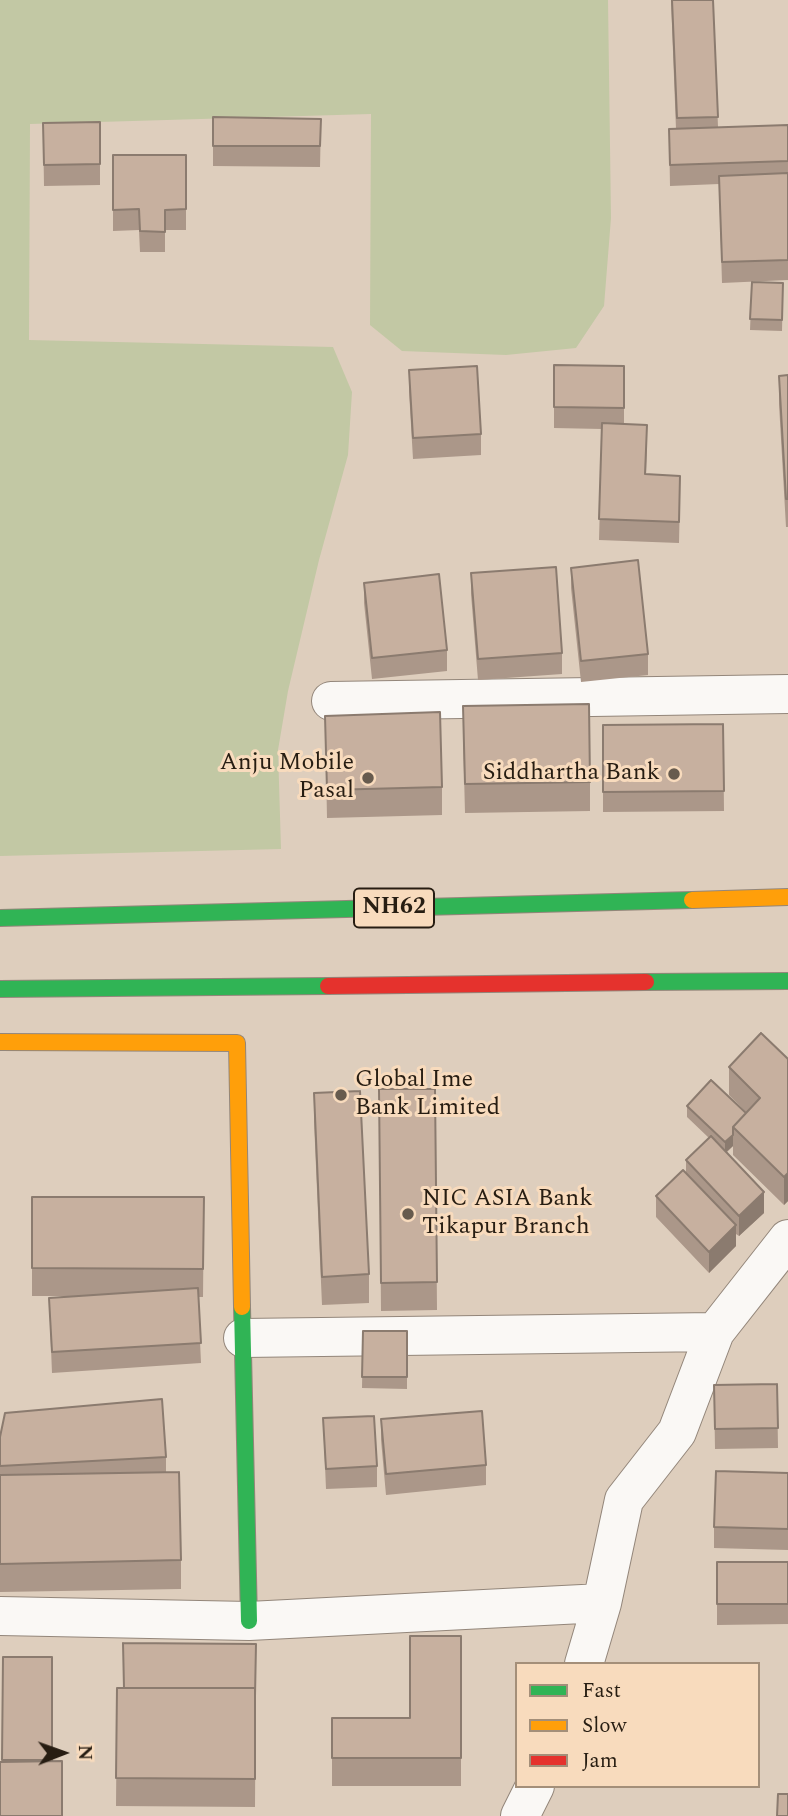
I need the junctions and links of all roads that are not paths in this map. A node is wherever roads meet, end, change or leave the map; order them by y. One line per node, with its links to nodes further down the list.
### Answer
1 (788, 694): 2 (street)
2 (331, 701)
3 (788, 897): 4 (main road, NH62)
4 (0, 918)
5 (788, 981): 6 (main road)
6 (0, 989)
7 (0, 1042): 10 (main road)
8 (788, 1239): 9 (street)
9 (715, 1332): 10 (street); 11 (street)
10 (243, 1338): 13 (main road)
11 (602, 1603): 13 (street); 14 (street)
12 (0, 1616): 13 (street)
13 (249, 1621)
14 (585, 1662)
15 (534, 1788): 16 (street)
16 (520, 1816)

